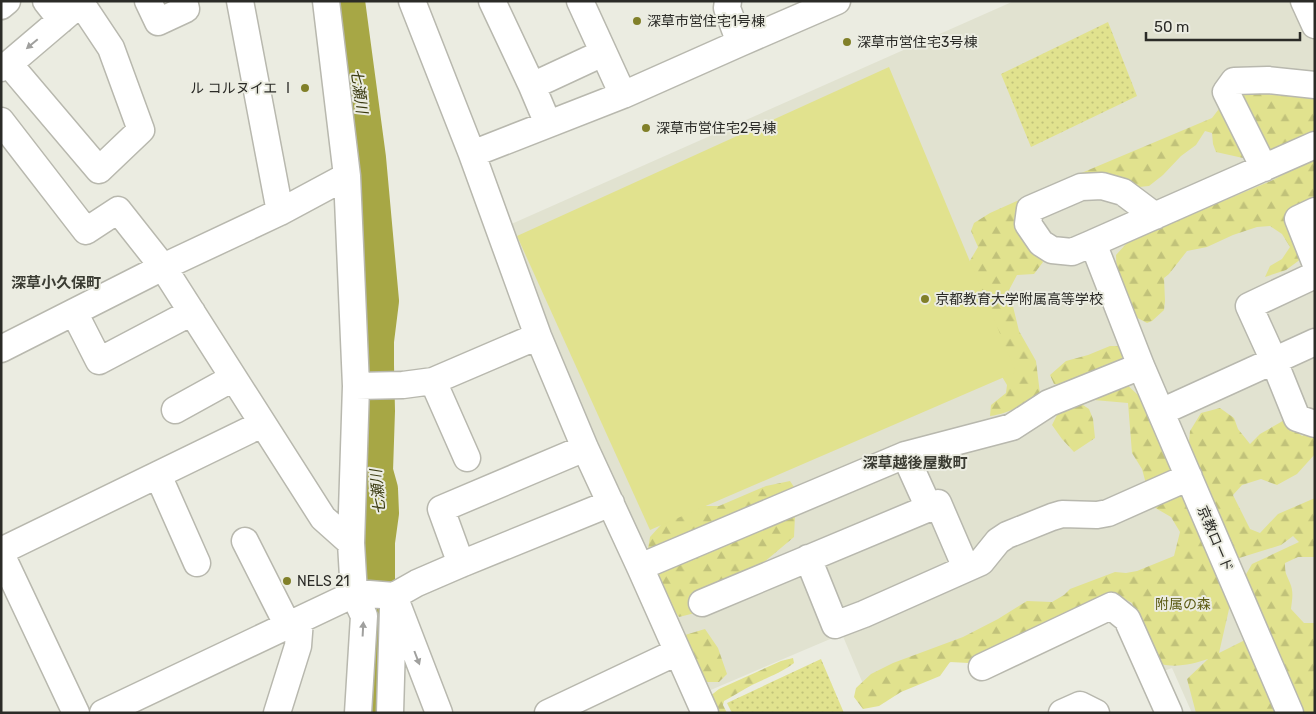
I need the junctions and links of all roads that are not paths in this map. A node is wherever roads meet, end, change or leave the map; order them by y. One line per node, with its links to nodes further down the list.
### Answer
1 (7, 1): 13 (street)
2 (148, 1): 3 (street)
3 (184, 1)
4 (240, 1): 29 (street)
5 (326, 1): 27 (street)
6 (412, 1): 25 (street)
7 (492, 1): 20 (street)
8 (728, 1): 16 (street)
9 (837, 1): 16 (street)
10 (1304, 1): 15 (street)
11 (82, 2): 14 (street); 18 (street)
12 (586, 3): 17 (street)
13 (1, 6)
14 (54, 11): 18 (street, one-way to 18)
15 (1315, 25)
16 (740, 43): 21 (street)
17 (603, 53): 20 (street); 21 (street)
18 (5, 66)
19 (1315, 85): 26 (street)
20 (532, 86): 23 (street)
21 (623, 95): 23 (street)
22 (1, 121): 33 (street)
23 (548, 124): 25 (street)
24 (1315, 145): 26 (street)
25 (472, 154): 37 (street)
26 (1264, 168): 30 (street)
27 (347, 176): 29 (street); 44 (street)
28 (1315, 211): 32 (street)
29 (280, 212): 33 (street)
30 (1155, 216): 31 (street); 31 (street)
31 (1093, 243): 41 (street, 京教ロード)
32 (1315, 262)
33 (163, 267): 35 (street); 36 (street)
34 (1315, 276): 40 (street)
35 (74, 312): 36 (street); 39 (street)
36 (192, 312): 42 (street)
37 (538, 336): 43 (street); 49 (street)
38 (1315, 342): 40 (street)
39 (1, 349)
40 (1274, 361): 46 (street); 48 (street)
41 (1141, 366): 46 (street, 京教ロード); 50 (street)
42 (233, 378): 45 (street); 47 (street)
43 (434, 381): 44 (street); 51 (street)
44 (362, 386): 57 (street)
45 (175, 410)
46 (1161, 412): 53 (street, 京教ロード)
47 (262, 424): 52 (street); 57 (street)
48 (1315, 424)
49 (585, 448): 54 (street); 61 (street)
50 (905, 455): 55 (street); 62 (street)
51 (467, 458)
52 (158, 474): 58 (street); 60 (street)
53 (1189, 477): 63 (street); 80 (street, 京教ロード)
54 (611, 503): 61 (street); 62 (street)
55 (929, 508): 59 (street); 63 (street)
56 (245, 542): 66 (street)
57 (351, 543): 64 (street)
58 (1, 552): 69 (street)
59 (808, 558): 63 (street); 65 (street)
60 (197, 563)
61 (461, 564): 64 (street)
62 (640, 567): 67 (street)
63 (966, 568)
64 (376, 595): 66 (street); 72 (street, one-way to 64); 73 (street); 74 (street, one-way to 74)
65 (702, 603)
66 (294, 623): 70 (street); 71 (street)
67 (677, 652): 75 (street); 76 (street)
68 (982, 667): 79 (street)
69 (76, 713)
70 (103, 713)
71 (277, 713)
72 (358, 713)
73 (390, 713)
74 (439, 713)
75 (548, 713)
76 (705, 713)
77 (1062, 713): 78 (street)
78 (1096, 713)
79 (1168, 713)
80 (1290, 713)

